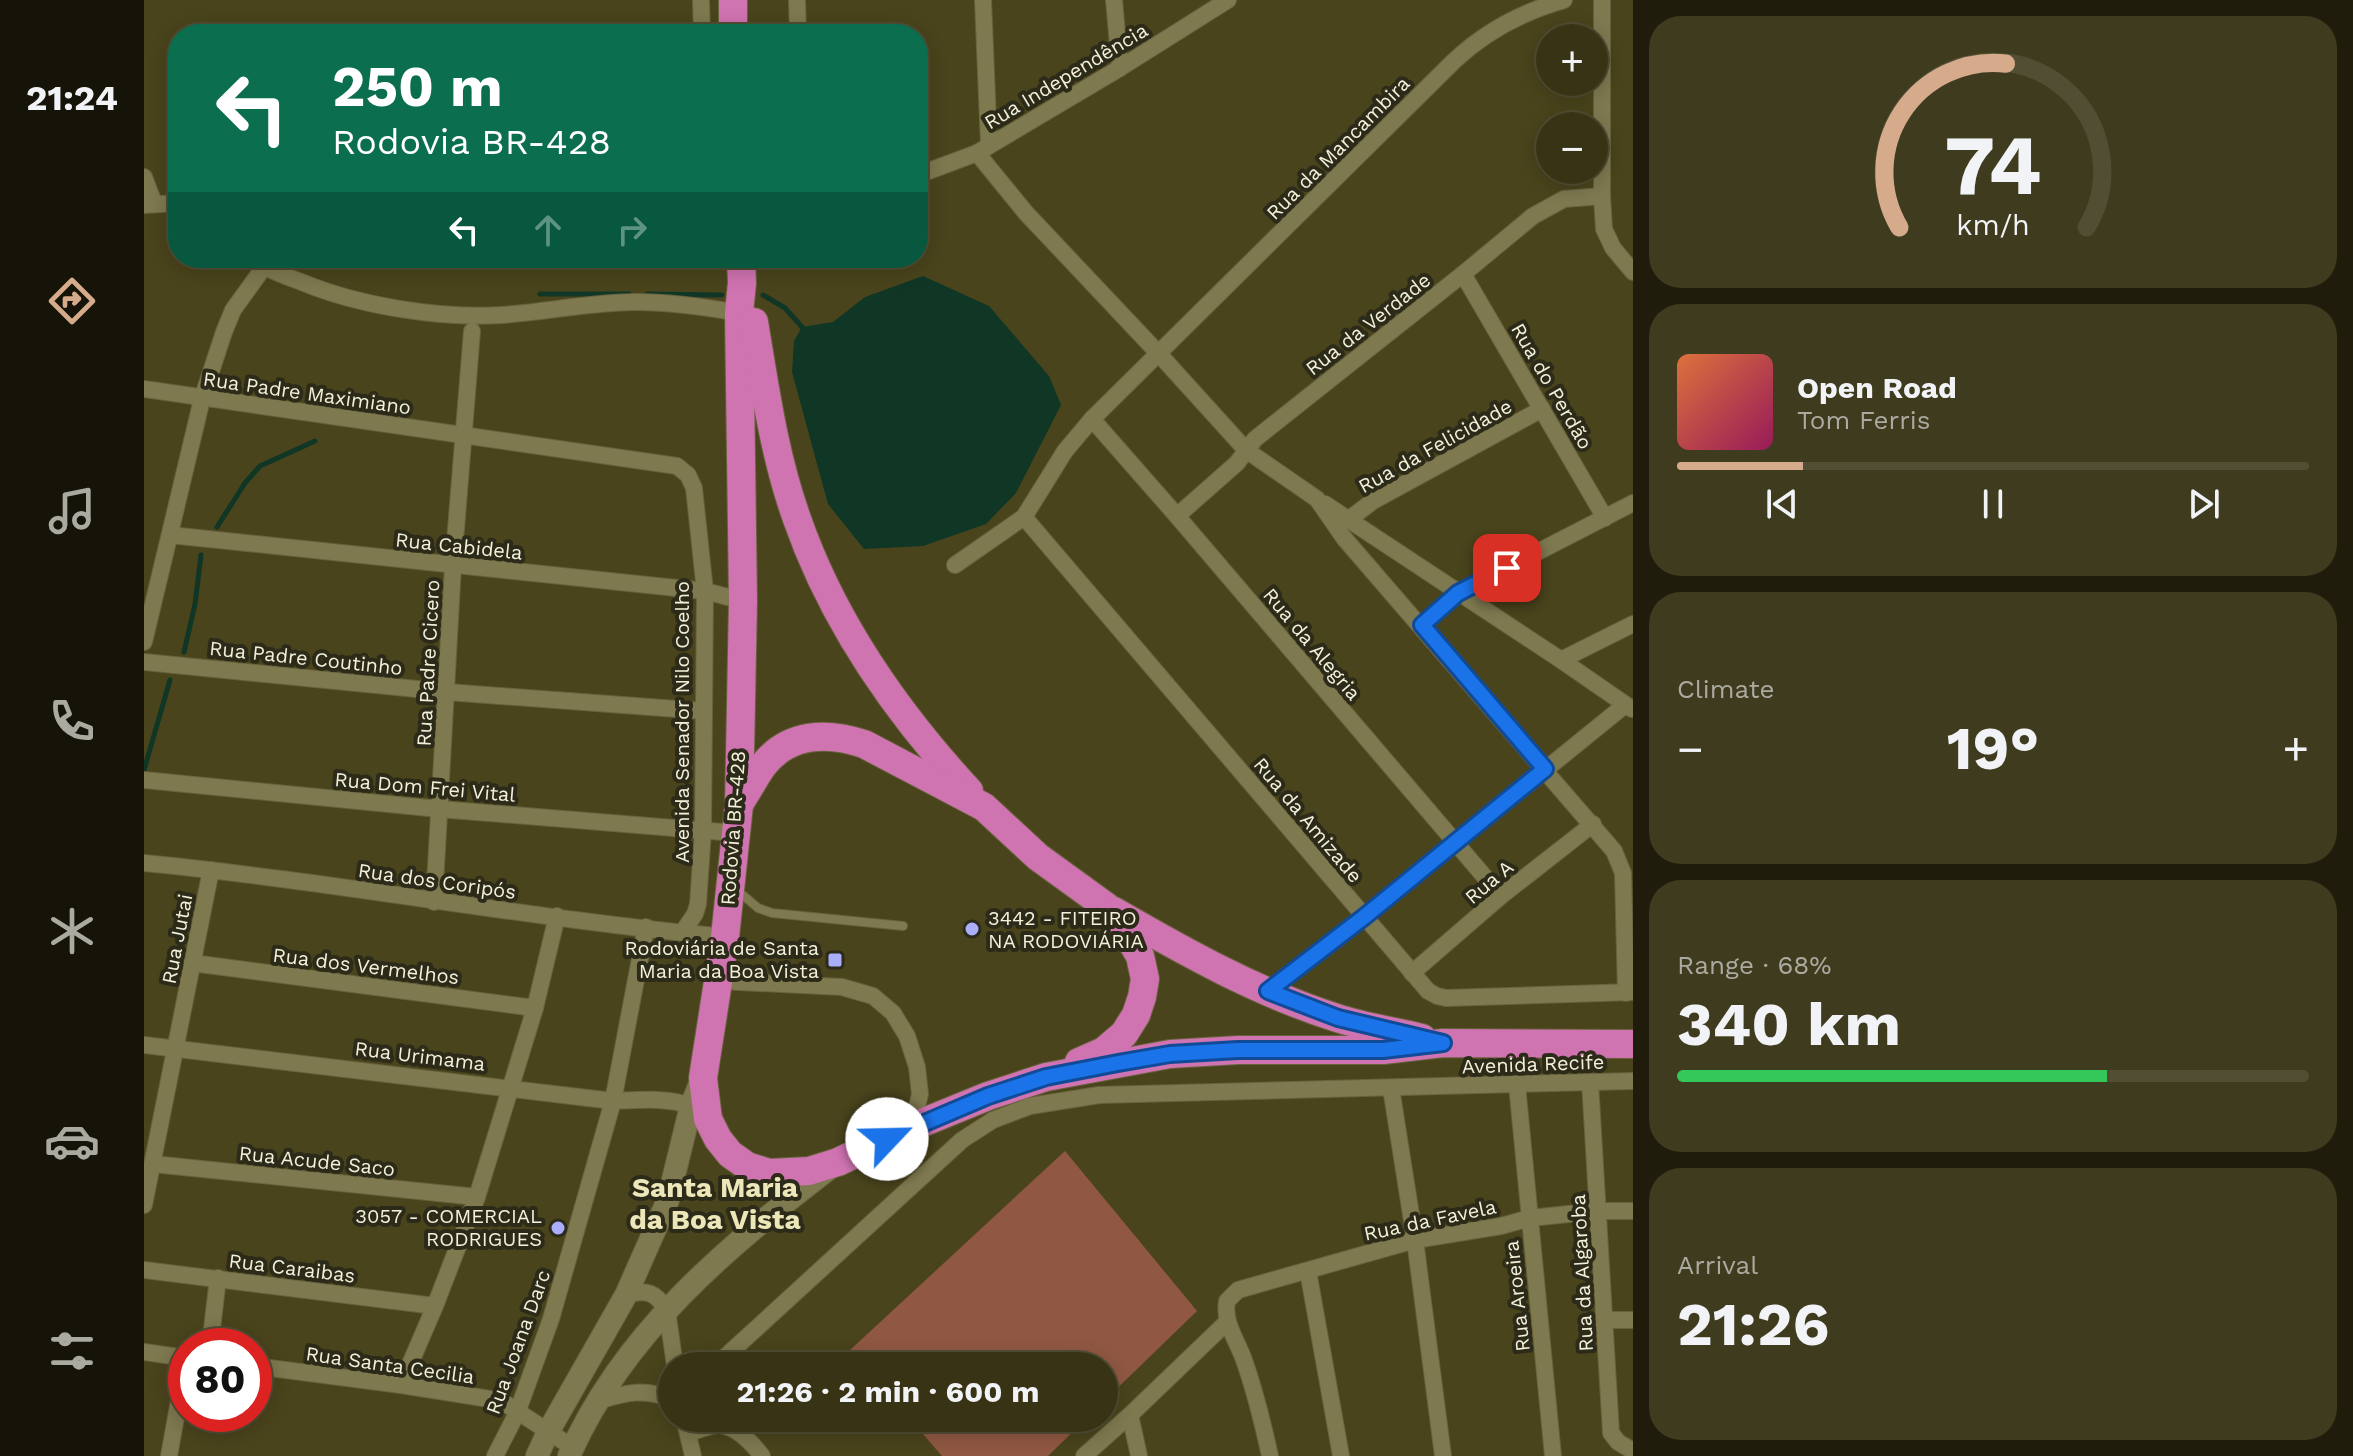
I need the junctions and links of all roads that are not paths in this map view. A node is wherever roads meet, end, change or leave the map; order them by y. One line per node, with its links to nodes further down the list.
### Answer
1 (701, 0): 9 (street)
2 (733, 0): 10 (highway)
3 (797, 0): 11 (street)
4 (983, 0): 13 (street)
5 (1114, 0): 12 (street)
6 (1228, 0): 12 (street, Rua Independência)
7 (1564, 0): 25 (street, Rua da Mancambira)
8 (1602, 0): 16 (street)
9 (702, 24)
10 (733, 24)
11 (798, 24)
12 (1120, 68): 13 (street, Rua Independência)
13 (983, 149): 14 (street, Rua Independência); 25 (street)
14 (928, 171)
15 (144, 177): 17 (street)
16 (1602, 196): 21 (street); 22 (street, Rua da Verdade)
17 (149, 204)
18 (257, 268): 27 (street)
19 (273, 268): 23 (street)
20 (742, 270): 23 (highway, Rodovia BR-428); 56 (highway, Rodovia BR-428)
21 (1633, 272)
22 (1463, 274): 28 (street, Rua do Perdão); 31 (street, Rua da Verdade)
23 (739, 313): 44 (highway, Rodovia BR-428)
24 (472, 331): 30 (street, Rua Padre Cicero)
25 (1159, 354): 29 (street, Rua da Mancambira); 31 (street)
26 (144, 389): 27 (street, Rua Padre Maximiano)
27 (202, 399): 30 (street, Rua Padre Maximiano); 39 (street)
28 (1542, 409): 37 (street, Rua do Perdão); 38 (street, Rua da Felicidade)
29 (1092, 419): 35 (street, Rua da Alegria); 36 (street, Rua da Mancambira)
30 (464, 436): 32 (street, Rua Padre Maximiano); 41 (street, Rua Padre Cicero)
31 (1246, 450): 33 (street); 35 (street, Rua da Verdade)
32 (677, 466): 42 (street, Avenida Senador Nilo Coelho)
33 (1317, 499): 38 (street); 46 (street)
34 (1633, 503): 37 (street)
35 (1177, 516): 61 (street, Rua da Alegria)
36 (1024, 517): 40 (street); 69 (street, Rua da Amizade)
37 (1605, 518): 43 (street)
38 (1348, 520): 43 (street)
39 (170, 535): 41 (street, Rua Cabidela); 47 (street)
40 (955, 565)
41 (453, 566): 42 (street, Rua Cabidela); 50 (street, Rua Padre Cicero)
42 (705, 591): 44 (street, Rua Cabidela); 52 (street, Avenida Senador Nilo Coelho)
43 (1458, 593): 46 (street); 48 (street)
44 (743, 601): 55 (highway, Rodovia BR-428)
45 (1633, 624): 48 (street)
46 (1422, 625): 53 (street)
47 (144, 642)
48 (1561, 660): 51 (street)
49 (144, 662): 50 (street, Rua Padre Coutinho)
50 (447, 692): 52 (street, Rua Padre Coutinho); 57 (street, Rua Padre Cicero)
51 (1629, 707): 53 (street)
52 (704, 711): 59 (street, Avenida Senador Nilo Coelho)
53 (1545, 769): 58 (street); 61 (street)
54 (144, 780): 57 (street, Rua Dom Frei Vital)
55 (739, 805): 56 (highway); 60 (highway, Rodovia BR-428)
56 (984, 807): 67 (highway)
57 (439, 809): 59 (street, Rua Dom Frei Vital); 66 (street, Rua Padre Cicero)
58 (1593, 824): 65 (street, Rua A); 78 (street)
59 (703, 831): 60 (street, Rua Dom Frei Vital); 72 (street, Avenida Senador Nilo Coelho)
60 (735, 833): 64 (highway, Rodovia BR-428)
61 (1454, 842): 65 (street, Rua da Alegria); 69 (street)
62 (144, 863): 63 (street, Rua dos Coripós)
63 (211, 870): 66 (street, Rua dos Coripós); 74 (street, Rua Jutai)
64 (730, 882): 70 (lane); 73 (highway, Rodovia BR-428)
65 (1501, 896): 75 (street, Rua A)
66 (434, 902): 68 (street, Rua dos Coripós)
67 (1107, 907): 77 (highway, Rodovia BR-428); 84 (highway)
68 (557, 916): 71 (street, Rua dos Coripós); 79 (street)
69 (1364, 917): 75 (street, Rua da Amizade); 77 (street)
70 (903, 926)
71 (646, 927): 72 (street, Rua dos Coripós); 91 (street)
72 (682, 933): 73 (street, Rua dos Coripós)
73 (725, 937): 76 (highway, Rodovia BR-428)
74 (192, 963): 79 (street, Rua dos Vermelhos); 83 (street, Rua Jutai)
75 (1412, 973): 78 (street, Rua da Amizade)
76 (719, 981): 85 (highway, Rodovia BR-428); 93 (street)
77 (1268, 991): 80 (highway, Rodovia BR-428)
78 (1630, 992)
79 (535, 1008): 89 (street)
80 (1443, 1043): 81 (highway, Rodovia BR-428); 84 (highway, Rodovia BR-428)
81 (1633, 1044)
82 (144, 1045): 83 (street, Rua Urimama)
83 (176, 1048): 89 (street, Rua Urimama); 95 (street, Rua Jutai)
84 (1046, 1077): 93 (highway, Rodovia BR-428)
85 (703, 1078): 92 (main road); 94 (highway, Rodovia BR-428)
86 (1633, 1081): 87 (street, Avenida Recife)
87 (1590, 1082): 88 (street, Avenida Recife); 98 (street, Rua da Algaroba)
88 (1517, 1085): 90 (street, Avenida Recife); 100 (street, Rua Aroeira)
89 (511, 1087): 91 (street, Rua Urimama); 96 (street)
90 (1391, 1088): 101 (street); 114 (street, Avenida Recife)
91 (613, 1101): 92 (street, Rua Urimama); 120 (street, Rua Joana Darc)
92 (691, 1106): 105 (main road)
93 (912, 1127): 94 (highway, Rodovia BR-428)
94 (838, 1162): 107 (main road)
95 (153, 1164): 96 (street, Rua Acude Saco); 97 (street, Rua Jutai)
96 (477, 1197): 106 (street)
97 (144, 1205)
98 (1598, 1211): 99 (street, Rua da Favela); 100 (street, Rua da Favela); 108 (street, Rua da Algaroba)
99 (1633, 1211)
100 (1530, 1218): 101 (street, Rua da Favela); 138 (street, Rua Aroeira)
101 (1415, 1240): 103 (street, Rua da Favela); 137 (street)
102 (144, 1270): 104 (street, Rua Caraibas)
103 (1308, 1271): 110 (street, Rua da Favela); 136 (street)
104 (218, 1278): 106 (street, Rua Caraibas); 111 (street)
105 (626, 1295): 107 (street); 123 (main road)
106 (435, 1306): 117 (street)
107 (667, 1310): 113 (street); 119 (main road)
108 (1604, 1320): 109 (street); 126 (street, Rua da Algaroba)
109 (1633, 1320)
110 (1227, 1322): 121 (street); 135 (street)
111 (212, 1328)
112 (144, 1352): 115 (street)
113 (673, 1352)
114 (731, 1352)
115 (168, 1357)
116 (272, 1368): 117 (street, Rua Santa Cecilia)
117 (401, 1385): 120 (street, Rua Santa Cecilia)
118 (658, 1394): 119 (street)
119 (598, 1401): 127 (main road)
120 (517, 1413): 123 (street, Rua Santa Cecilia); 129 (street, Rua Joana Darc)
121 (1130, 1415): 133 (street); 134 (street)
122 (173, 1432): 128 (street)
123 (548, 1432): 127 (street, Rua Santa Cecilia); 130 (main road)
124 (687, 1432): 131 (street)
125 (738, 1432): 132 (street)
126 (1633, 1451)
127 (570, 1452)
128 (169, 1456)
129 (495, 1456)
130 (537, 1456)
131 (693, 1456)
132 (762, 1456)
133 (1084, 1456)
134 (1139, 1456)
135 (1270, 1456)
136 (1341, 1456)
137 (1443, 1456)
138 (1553, 1456)

